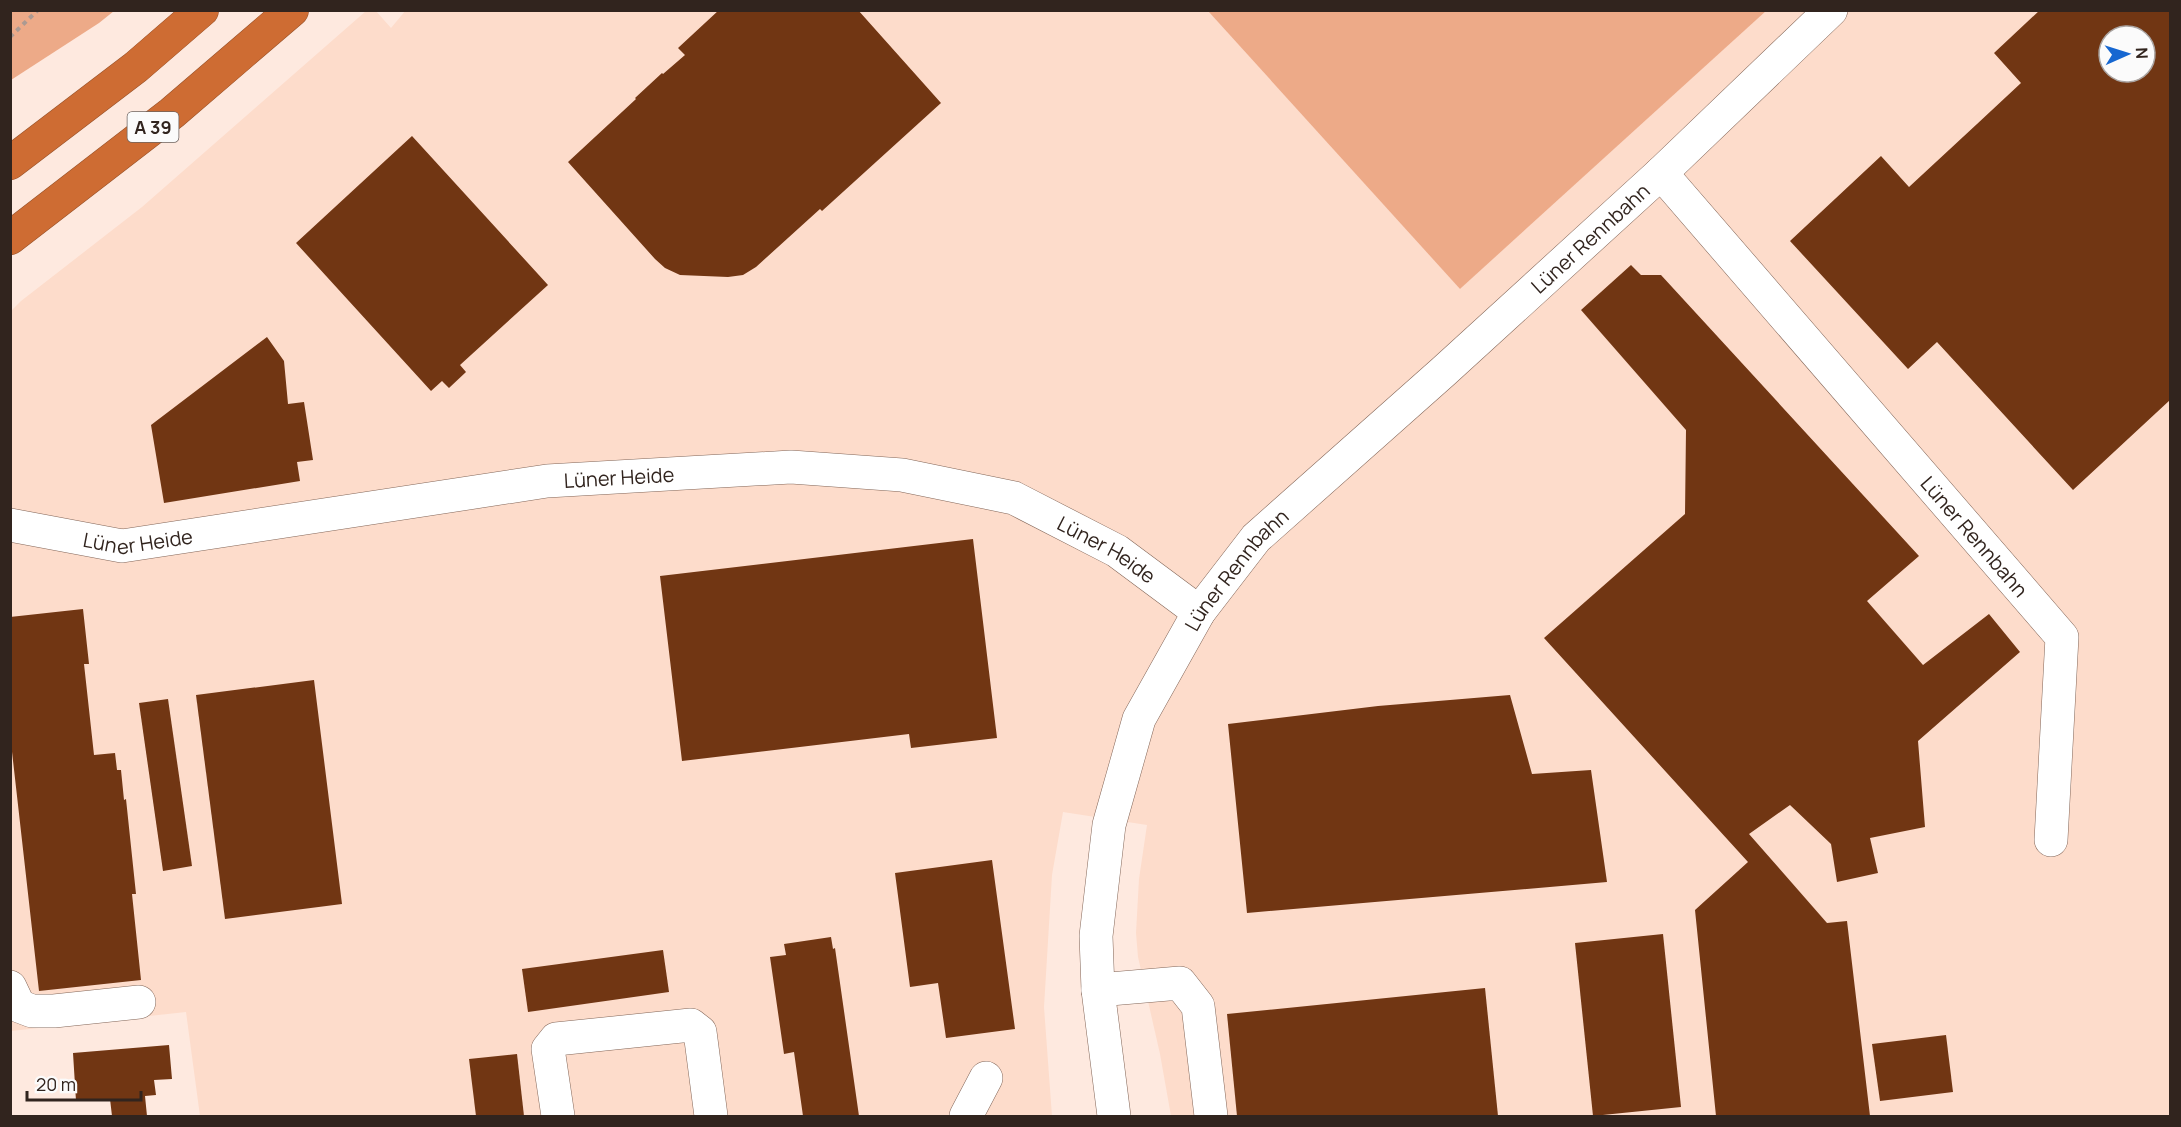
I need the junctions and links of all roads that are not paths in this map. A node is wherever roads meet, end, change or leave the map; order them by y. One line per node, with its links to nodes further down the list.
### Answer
1 (202, 10): 4 (highway)
2 (292, 10): 6 (highway, A 39)
3 (1831, 10): 5 (street, Lüner Rennbahn)
4 (10, 163)
5 (1660, 173): 8 (street, Lüner Rennbahn); 9 (street, Lüner Rennbahn)
6 (10, 238)
7 (10, 525): 8 (street, Lüner Heide)
8 (1199, 612): 11 (street, Lüner Rennbahn)
9 (2051, 840)
10 (10, 987): 12 (street)
11 (1098, 990): 17 (street, Lüner Rennbahn); 18 (street)
12 (139, 1002)
13 (986, 1078): 16 (street)
14 (558, 1116): 15 (street)
15 (711, 1116)
16 (966, 1116)
17 (1114, 1116)
18 (1211, 1116)

